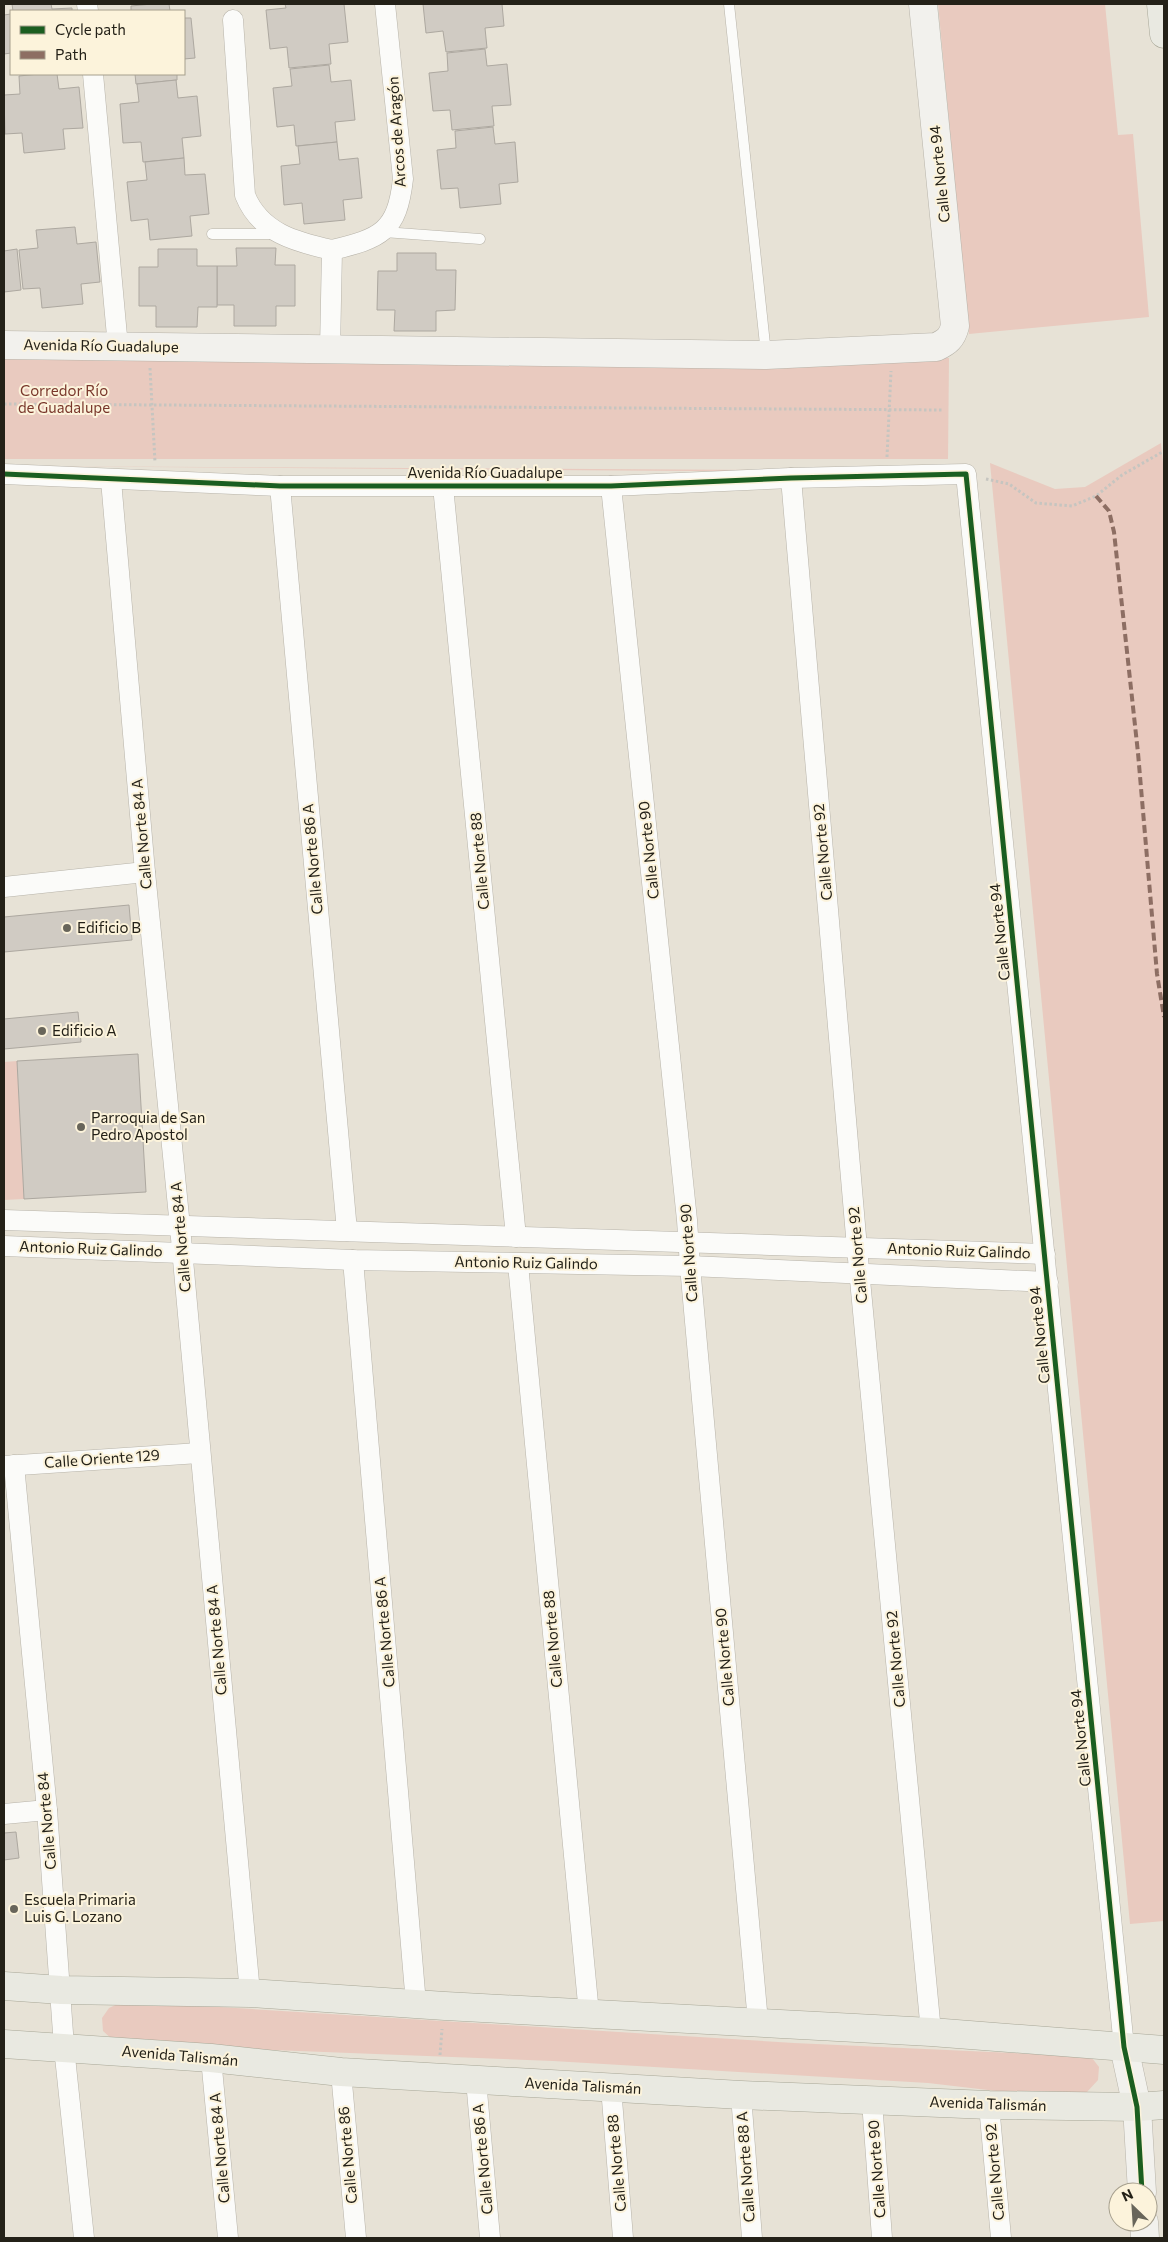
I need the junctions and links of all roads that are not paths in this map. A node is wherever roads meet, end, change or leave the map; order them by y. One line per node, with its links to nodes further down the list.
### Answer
1 (385, 4): 8 (street, Arcos de Aragón)
2 (729, 4): 17 (lane)
3 (922, 4): 13 (street, Calle Norte 94)
4 (1161, 4): 6 (main road)
5 (233, 20): 10 (street)
6 (1164, 34)
7 (93, 75): 15 (street)
8 (384, 232): 11 (lane); 12 (street)
9 (212, 234): 10 (lane)
10 (280, 234): 12 (street)
11 (480, 239)
12 (332, 250): 16 (street)
13 (946, 342): 17 (street, Avenida Río Guadalupe)
14 (4, 345): 15 (street, Avenida Río Guadalupe)
15 (118, 347): 16 (street, Avenida Río Guadalupe)
16 (330, 350): 17 (street, Avenida Río Guadalupe)
17 (766, 355)
18 (4, 474): 21 (street, Avenida Río Guadalupe)
19 (966, 474): 20 (street, Avenida Río Guadalupe); 35 (street, Calle Norte 94)
20 (791, 478): 24 (street, Avenida Río Guadalupe); 33 (street, Calle Norte 92)
21 (111, 480): 22 (street, Avenida Río Guadalupe); 25 (street, Calle Norte 84 A)
22 (280, 486): 23 (street, Avenida Río Guadalupe); 29 (street, Calle Norte 86 A)
23 (443, 486): 24 (street, Avenida Río Guadalupe); 30 (street, Calle Norte 88)
24 (611, 486): 31 (street, Calle Norte 90)
25 (145, 872): 26 (street); 28 (street, Calle Norte 84 A)
26 (4, 887)
27 (4, 1220): 28 (street, Antonio Ruiz Galindo)
28 (180, 1226): 29 (street, Antonio Ruiz Galindo); 34 (street, Calle Norte 84 A)
29 (347, 1231): 30 (street, Antonio Ruiz Galindo)
30 (516, 1237): 31 (street, Antonio Ruiz Galindo)
31 (687, 1241): 33 (street, Antonio Ruiz Galindo); 38 (street, Calle Norte 90)
32 (4, 1246): 34 (street, Antonio Ruiz Galindo)
33 (857, 1248): 35 (street, Antonio Ruiz Galindo); 39 (street, Calle Norte 92)
34 (183, 1253): 36 (street, Antonio Ruiz Galindo); 41 (street, Calle Norte 84 A)
35 (1045, 1254): 40 (street, Calle Norte 94)
36 (353, 1260): 37 (street, Antonio Ruiz Galindo); 48 (street, Calle Norte 86 A)
37 (518, 1264): 38 (street, Antonio Ruiz Galindo); 49 (street, Calle Norte 88)
38 (690, 1266): 39 (street, Antonio Ruiz Galindo); 50 (street, Calle Norte 90)
39 (860, 1273): 40 (street, Antonio Ruiz Galindo); 51 (street, Calle Norte 92)
40 (1048, 1282): 54 (street, Calle Norte 94)
41 (200, 1453): 42 (street, Calle Oriente 129); 47 (street, Calle Norte 84 A)
42 (9, 1465): 43 (street, Calle Norte 84)
43 (46, 1810): 44 (street); 46 (street, Calle Norte 84)
44 (4, 1814)
45 (4, 1986): 46 (main road)
46 (61, 1990): 47 (main road); 53 (street, Calle Norte 84)
47 (250, 1993): 48 (main road)
48 (416, 2004): 49 (main road)
49 (589, 2014): 50 (main road)
50 (758, 2022): 51 (main road)
51 (931, 2032): 54 (main road)
52 (4, 2044): 53 (main road, Avenida Talismán)
53 (64, 2046): 56 (main road, Avenida Talismán); 66 (street, Calle Norte 84)
54 (1124, 2047): 55 (main road); 64 (street, Calle Norte 94)
55 (1164, 2050)
56 (211, 2058): 57 (main road, Avenida Talismán); 67 (street, Calle Norte 84 A)
57 (341, 2072): 58 (main road, Avenida Talismán); 68 (street, Calle Norte 86)
58 (476, 2080): 59 (main road, Avenida Talismán); 69 (street, Calle Norte 86 A)
59 (611, 2087): 60 (main road, Avenida Talismán); 70 (street, Calle Norte 88)
60 (741, 2095): 61 (main road, Avenida Talismán); 71 (street, Calle Norte 88 A)
61 (872, 2100): 62 (main road, Avenida Talismán); 72 (street, Calle Norte 90)
62 (989, 2105): 64 (main road, Avenida Talismán); 73 (street, Calle Norte 92)
63 (1164, 2105): 64 (main road, Avenida Talismán)
64 (1137, 2107): 65 (street, Calle Norte 94)
65 (1141, 2182)
66 (84, 2238)
67 (228, 2238)
68 (356, 2238)
69 (490, 2238)
70 (623, 2238)
71 (752, 2238)
72 (882, 2238)
73 (1001, 2238)

